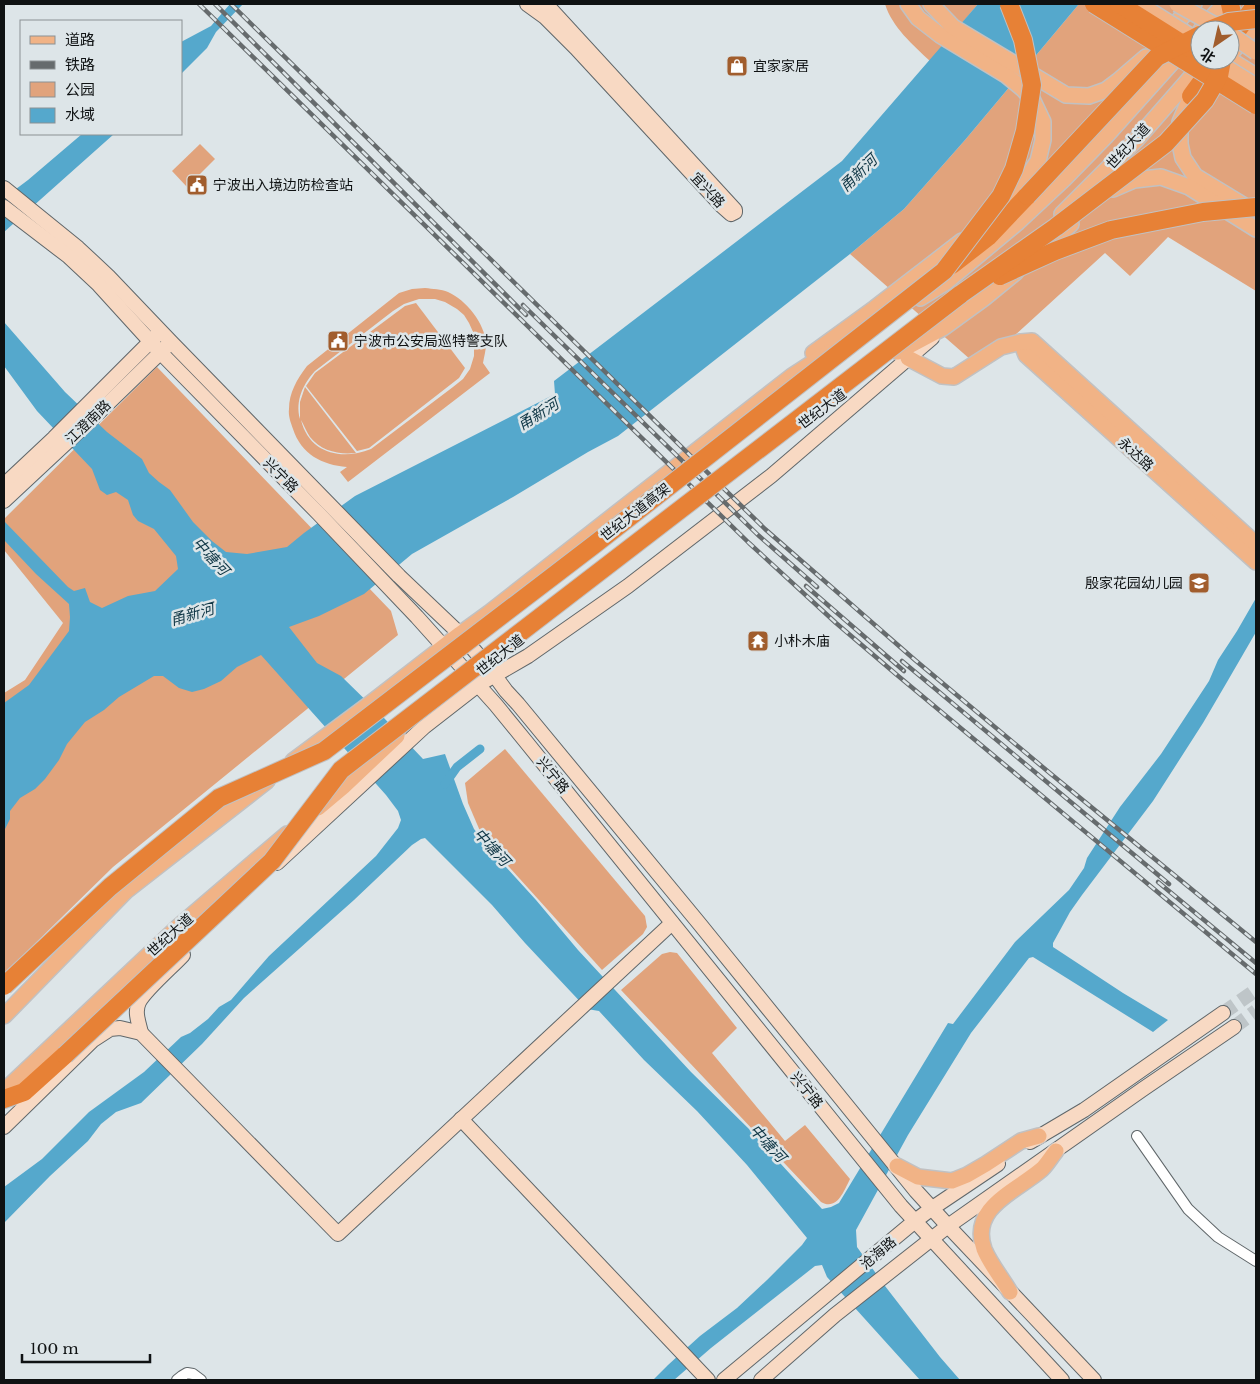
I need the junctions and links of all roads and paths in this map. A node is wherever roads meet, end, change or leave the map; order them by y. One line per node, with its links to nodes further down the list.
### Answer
1 (527, 4): 2 (main road, 宜兴路)
2 (546, 4)
3 (908, 4): 49 (main road)
4 (931, 4): 35 (main road)
5 (1009, 4): 54 (highway, bridge)
6 (1094, 4): 47 (highway, bridge)
7 (1121, 4): 26 (highway, bridge)
8 (1129, 4): 27 (main road, bridge)
9 (1139, 4): 25 (main road, bridge)
10 (1177, 4): 17 (main road, bridge)
11 (1186, 4): 18 (main road, bridge)
12 (1194, 4): 35 (main road)
13 (1224, 4): 19 (main road, 世纪大道)
14 (1230, 4): 20 (highway)
15 (1256, 4): 21 (highway)
16 (1256, 19): 22 (highway, bridge); 24 (main road)
17 (1204, 20)
18 (1208, 20)
19 (1215, 20)
20 (1230, 20)
21 (1239, 20)
22 (1240, 21)
23 (1256, 25): 30 (main road)
24 (1240, 26)
25 (1190, 39)
26 (1190, 40)
27 (1190, 40)
28 (1240, 40): 31 (main road, bridge)
29 (1240, 42): 33 (main road, bridge)
30 (1240, 43)
31 (1256, 48)
32 (1190, 49): 54 (highway, bridge)
33 (1256, 52)
34 (1190, 56): 61 (main road, 世纪大道)
35 (1146, 57): 49 (main road)
36 (1240, 66): 43 (main road)
37 (1193, 70): 46 (main road, 世纪大道)
38 (1205, 70): 46 (highway)
39 (1211, 70): 46 (main road)
40 (1220, 70): 55 (highway, bridge)
41 (1230, 70): 45 (highway)
42 (1232, 70): 44 (main road, bridge)
43 (1256, 76)
44 (1256, 84)
45 (1256, 91)
46 (1186, 92): 52 (main road); 60 (main road, 世纪大道)
47 (1256, 105)
48 (5, 189): 56 (main road)
49 (1012, 199): 61 (main road)
50 (4, 207): 56 (main road, 兴宁路)
51 (1256, 207): 55 (highway, bridge)
52 (1256, 214)
53 (1256, 229): 60 (main road)
54 (944, 271): 71 (highway, 世纪大道高架, bridge)
55 (960, 294): 72 (highway, 世纪大道高架, bridge)
56 (156, 336): 57 (main road); 59 (main road, 兴宁路); 62 (main road, 江澄南路)
57 (171, 342): 59 (main road, 江澄南路); 67 (main road, 兴宁路)
58 (1021, 342): 60 (main road); 65 (main road, 永达路); 66 (main road, 永达路)
59 (160, 352): 62 (main road, 江澄南路); 68 (main road, 兴宁路)
60 (903, 355): 69 (main road, 世纪大道); 69 (main road)
61 (792, 376): 67 (main road, 世纪大道)
62 (58, 443): 63 (main road, 江澄南路); 64 (main road, 江澄南路)
63 (4, 485)
64 (4, 501)
65 (1256, 544)
66 (1256, 562)
67 (460, 634): 68 (main road, 世纪大道); 69 (main road, 兴宁路)
68 (443, 646): 70 (main road, 兴宁路); 71 (main road, 世纪大道)
69 (490, 670): 70 (main road, 世纪大道); 86 (main road, 兴宁路)
70 (474, 681): 72 (main road, 世纪大道); 73 (main road, 兴宁路); 78 (main road)
71 (318, 748): 74 (highway, 世纪大道高架, bridge); 76 (main road)
72 (342, 778): 79 (main road, 世纪大道); 80 (highway, 世纪大道高架, bridge)
73 (672, 923): 81 (main road); 88 (main road, 兴宁路)
74 (4, 986)
75 (1223, 1014): 83 (main road, 沧海路)
76 (4, 1016)
77 (1234, 1028): 85 (main road, 沧海路)
78 (141, 1033): 81 (main road); 82 (main road)
79 (4, 1091)
80 (4, 1099)
81 (461, 1119): 95 (main road)
82 (4, 1127)
83 (1039, 1136): 86 (main road, 沧海路); 87 (main road, 沧海路)
84 (1137, 1136): 91 (street)
85 (1056, 1151): 89 (main road, 沧海路); 92 (main road, 沧海路)
86 (896, 1166): 87 (main road, 兴宁路)
87 (931, 1209): 88 (main road, 沧海路); 89 (main road, 兴宁路)
88 (915, 1221): 90 (main road, 兴宁路); 96 (main road, 沧海路)
89 (948, 1226): 90 (main road, 沧海路); 92 (main road, 兴宁路)
90 (931, 1238): 97 (main road, 沧海路); 98 (main road, 兴宁路)
91 (1256, 1262)
92 (1010, 1292): 99 (main road, 兴宁路)
93 (177, 1380): 94 (street)
94 (201, 1380)
95 (708, 1380)
96 (724, 1380)
97 (761, 1380)
98 (1062, 1380)
99 (1094, 1380)

